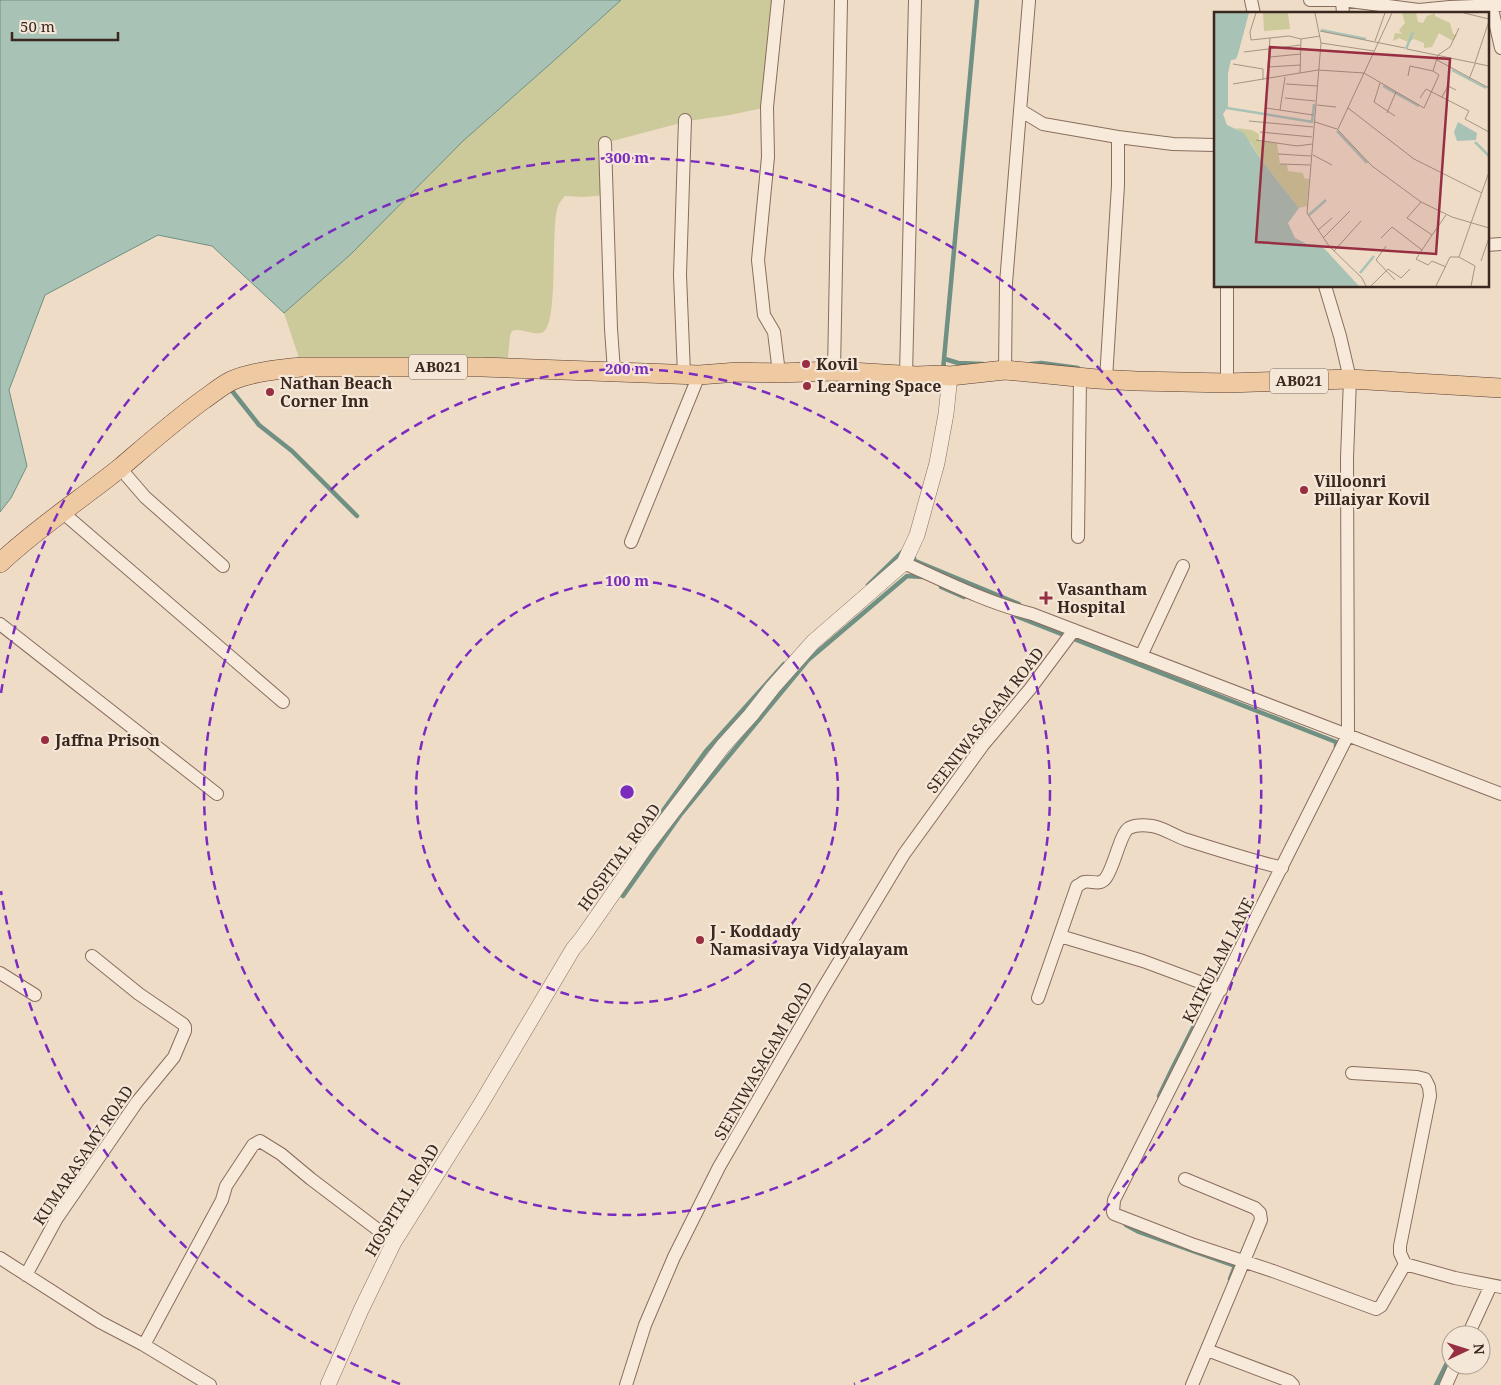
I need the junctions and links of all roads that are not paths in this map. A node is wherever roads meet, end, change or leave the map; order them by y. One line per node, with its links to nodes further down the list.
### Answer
1 (778, 0): 22 (street)
2 (841, 0): 21 (street)
3 (915, 0): 24 (street)
4 (1310, 0): 5 (street)
5 (1342, 0): 8 (street)
6 (1029, 1): 10 (street)
7 (1494, 4): 8 (street); 9 (street)
8 (1420, 12)
9 (1501, 48)
10 (1020, 110): 12 (street); 19 (street)
11 (685, 120): 23 (street)
12 (1118, 137): 14 (street); 26 (street)
13 (605, 143): 20 (street)
14 (1214, 145)
15 (1501, 244): 16 (street)
16 (1488, 245)
17 (1226, 288): 28 (street)
18 (1326, 288): 27 (street)
19 (1005, 370): 25 (main road, AB021); 26 (main road, AB021)
20 (614, 371): 23 (main road, AB021); 30 (main road, AB021)
21 (834, 371): 22 (main road, AB021); 24 (main road, AB021)
22 (778, 373): 23 (main road, AB021)
23 (691, 375): 33 (street)
24 (906, 375): 25 (main road, AB021)
25 (950, 376): 35 (street, HOSPITAL ROAD)
26 (1092, 379): 28 (main road, AB021); 32 (street)
27 (1350, 379): 28 (main road, AB021); 29 (main road, AB021); 42 (street)
28 (1226, 383)
29 (1501, 388)
30 (120, 468): 31 (main road, AB021); 36 (street)
31 (62, 512): 34 (main road, AB021); 41 (street)
32 (1078, 537)
33 (631, 542)
34 (0, 563)
35 (904, 563): 39 (street); 54 (street, HOSPITAL ROAD)
36 (223, 566)
37 (1183, 566): 40 (street)
38 (0, 624): 43 (street)
39 (1074, 630): 40 (street); 65 (street, SEENIWASAGAM ROAD)
40 (1141, 656): 42 (street)
41 (283, 702)
42 (1348, 735): 44 (street); 45 (street, KATKULAM LANE)
43 (216, 794)
44 (1501, 794)
45 (1282, 868): 46 (street); 49 (street, KATKULAM LANE)
46 (1060, 936): 49 (street); 51 (street)
47 (92, 956): 58 (street, KUMARASAMY ROAD)
48 (0, 973): 50 (street)
49 (1221, 990): 56 (street, KATKULAM LANE)
50 (35, 995)
51 (1038, 998)
52 (1352, 1073): 57 (street)
53 (1185, 1180): 56 (street)
54 (394, 1242): 61 (street); 64 (street, HOSPITAL ROAD)
55 (0, 1258): 58 (street)
56 (1244, 1261): 57 (street); 62 (street)
57 (1405, 1264): 59 (street)
58 (26, 1275): 61 (street)
59 (1496, 1286): 60 (street)
60 (1474, 1325)
61 (144, 1345): 63 (street)
62 (1207, 1350): 66 (street); 67 (street)
63 (210, 1385)
64 (328, 1385)
65 (626, 1385)
66 (1192, 1385)
67 (1293, 1385)

